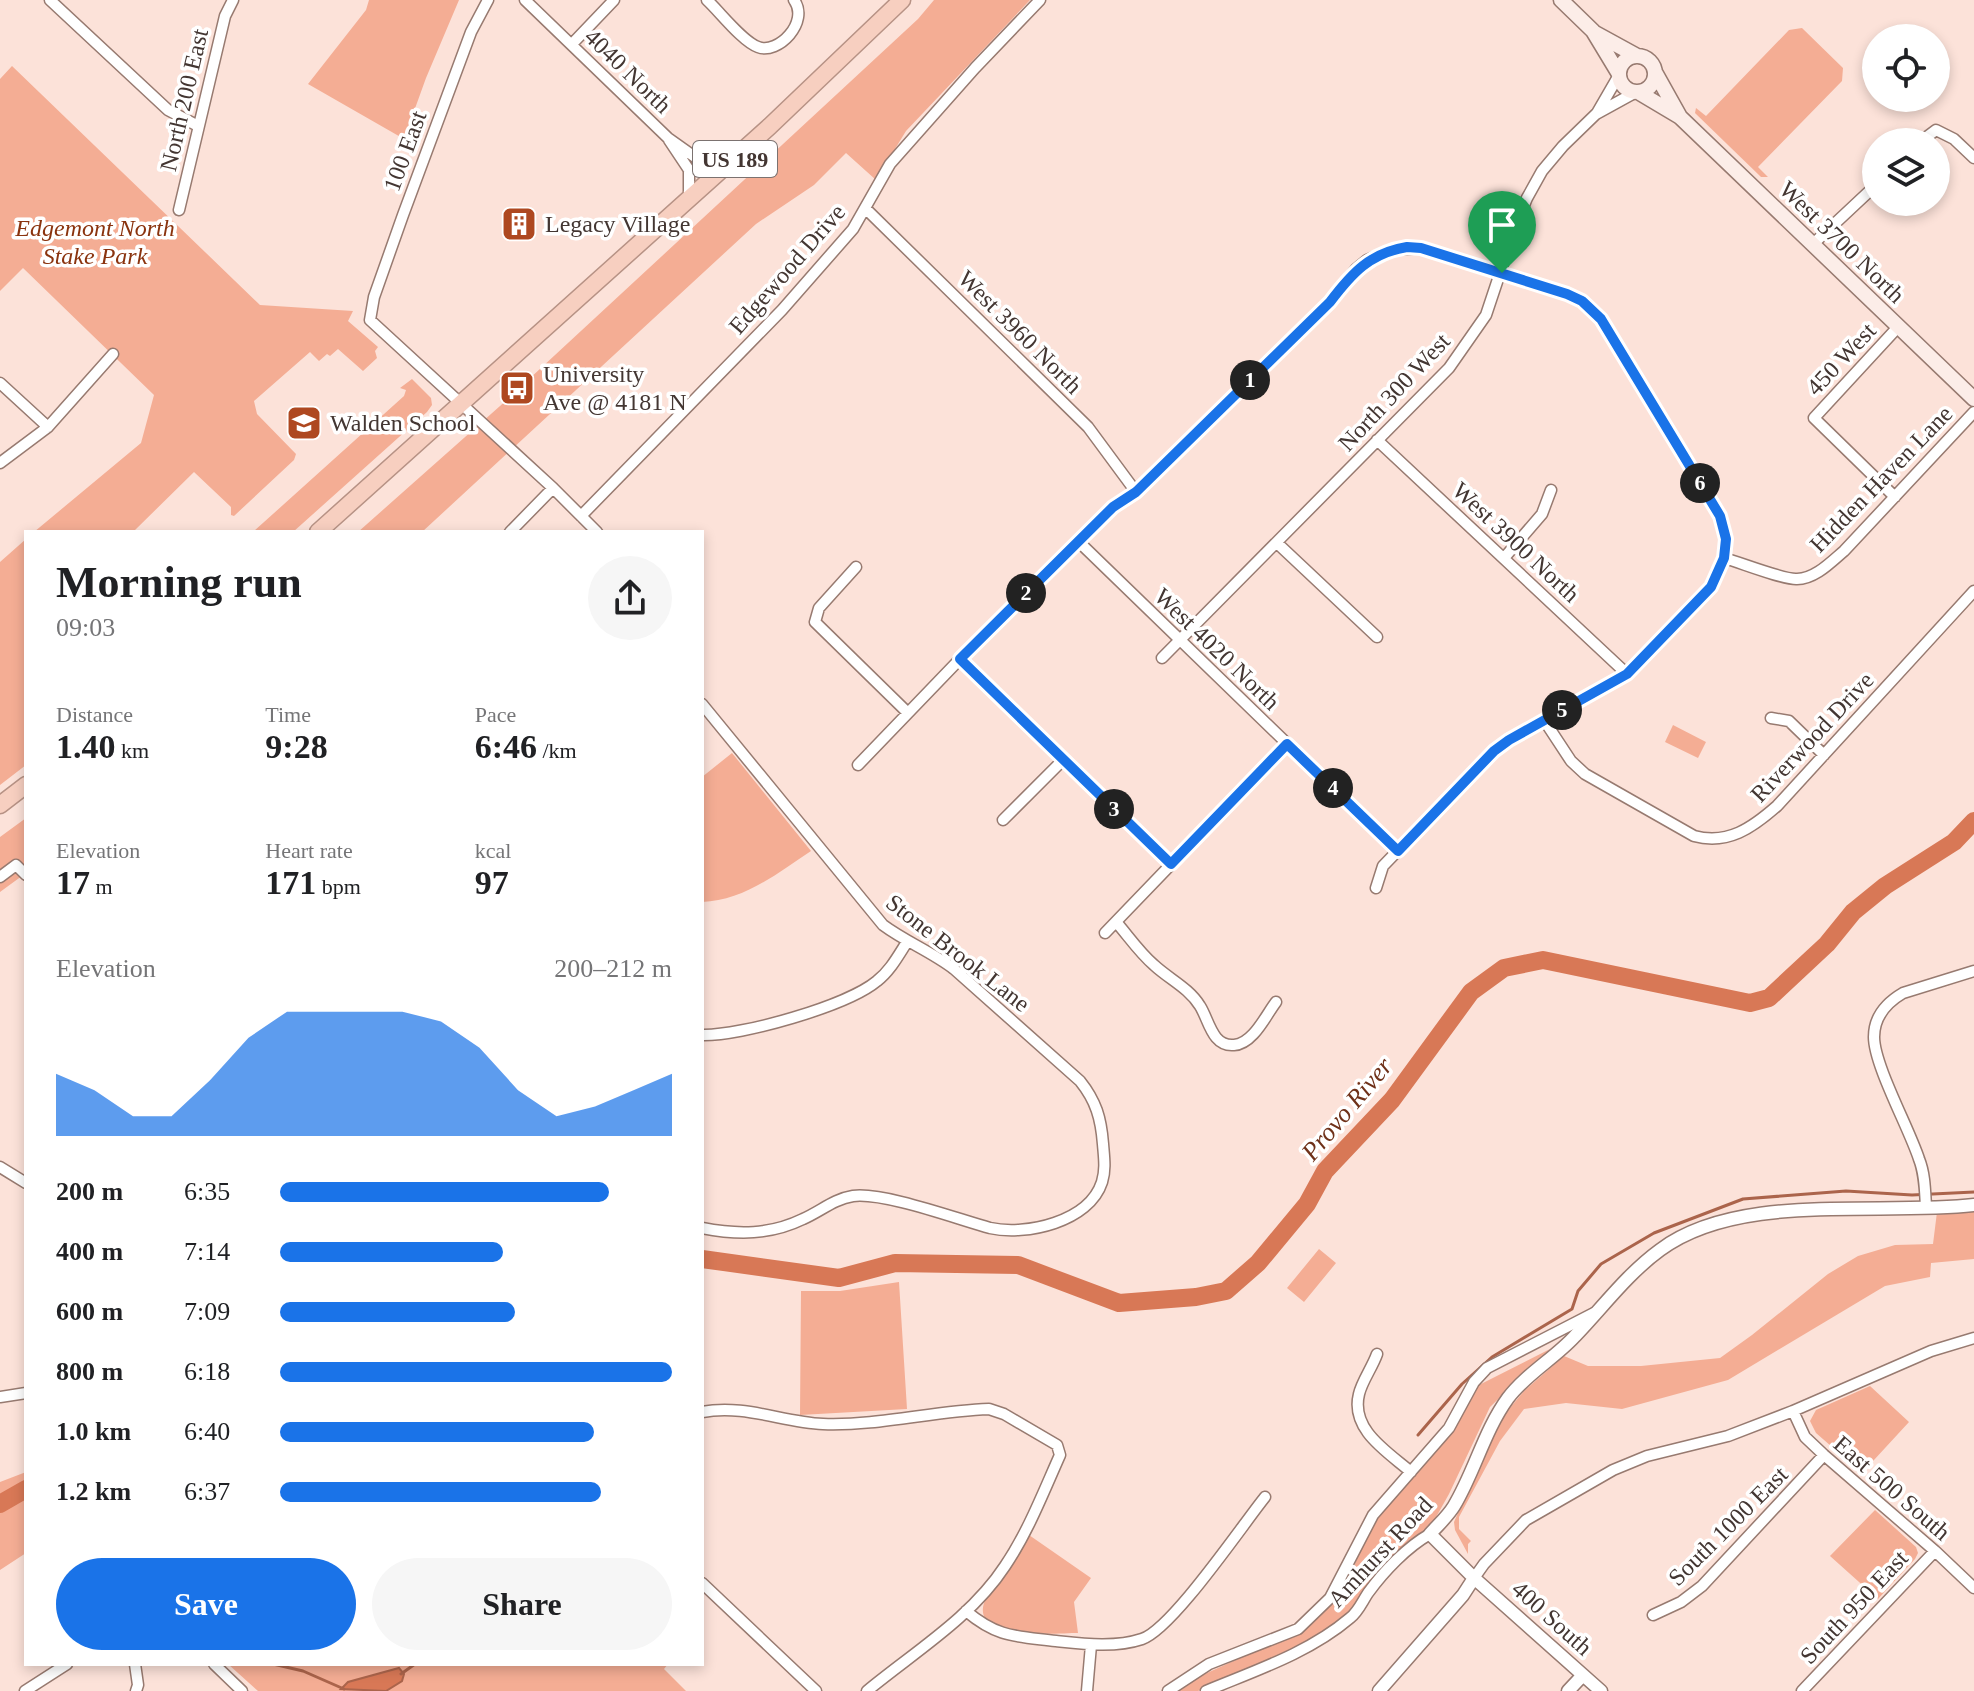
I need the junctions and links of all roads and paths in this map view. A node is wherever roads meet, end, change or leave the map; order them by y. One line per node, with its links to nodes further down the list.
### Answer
1 (50, 0): 19 (street)
2 (233, 0): 19 (street, North 200 East)
3 (488, 0): 34 (street, 100 East)
4 (525, 0): 12 (street, 4040 North)
5 (614, 0): 12 (street)
6 (707, 0): 7 (street)
7 (794, 0)
8 (902, 0): 23 (highway, US 189)
9 (1040, 0): 26 (street, Edgewood Drive)
10 (1569, 2): 11 (main road)
11 (1593, 31): 13 (main road); 15 (main road)
12 (572, 44): 21 (street, 4040 North)
13 (1637, 56): 14 (main road); 15 (main road)
14 (1656, 74): 16 (main road); 18 (main road, West 3700 North)
15 (1619, 75): 16 (main road); 17 (street, North 300 West)
16 (1637, 92): 17 (street, North 300 West); 18 (main road, West 3700 North)
17 (1596, 114): 29 (street, North 300 West)
18 (1680, 117): 28 (main road, West 3700 North)
19 (198, 126): 27 (street, North 200 East)
20 (1950, 137): 22 (street)
21 (668, 138): 23 (street, 4040 North); 25 (street, 4040 North)
22 (1974, 158)
23 (729, 164): 25 (highway, US 189)
24 (1862, 198): 28 (street)
25 (689, 200): 34 (highway, US 189)
26 (866, 209): 41 (street, West 3960 North); 43 (street, Edgewood Drive)
27 (179, 210)
28 (1813, 244): 30 (main road, West 3700 North)
29 (1502, 273): 37 (street, North 300 West); 41 (street); 50 (street)
30 (1898, 327): 33 (main road, West 3700 North); 42 (street, 450 West)
31 (113, 354): 36 (street)
32 (0, 383): 36 (street)
33 (1974, 399)
34 (462, 403): 39 (street); 44 (highway, US 189)
35 (1974, 412): 42 (street, Hidden Haven Lane)
36 (48, 427): 38 (street)
37 (1377, 440): 48 (street, North 300 West); 49 (street, West 3900 North)
38 (0, 463)
39 (553, 488): 43 (street); 45 (street)
40 (1551, 490): 49 (street)
41 (1136, 492): 47 (street)
42 (1895, 497): 50 (street, Hidden Haven Lane)
43 (581, 516): 46 (street)
44 (320, 530)
45 (512, 530)
46 (595, 530)
47 (1079, 542): 54 (street, West 4020 North); 56 (street)
48 (1277, 543): 53 (street); 54 (street, North 300 West)
49 (1504, 558): 57 (street, West 3900 North)
50 (1724, 558): 57 (street)
51 (856, 567): 59 (street)
52 (1974, 591): 63 (street, Riverwood Drive)
53 (1377, 637)
54 (1180, 640): 55 (street, North 300 West); 62 (street, West 4020 North)
55 (1162, 658)
56 (960, 659): 59 (street); 64 (street)
57 (1627, 674): 61 (street)
58 (704, 706): 76 (street, Stone Brook Lane)
59 (908, 713): 65 (street)
60 (1771, 718): 63 (street)
61 (1544, 720): 63 (street, Riverwood Drive); 69 (street)
62 (1287, 744): 69 (street, West 4020 North); 70 (street)
63 (1824, 755)
64 (1063, 760): 68 (street); 70 (street)
65 (858, 765)
66 (24, 787): 67 (highway)
67 (0, 805)
68 (1003, 820)
69 (1398, 851): 73 (street)
70 (1171, 864): 74 (street)
71 (24, 873): 72 (street)
72 (0, 877)
73 (1376, 888)
74 (1117, 923): 75 (street); 78 (street)
75 (1105, 933)
76 (907, 942): 79 (street); 84 (street, Stone Brook Lane)
77 (1974, 971): 83 (street)
78 (1276, 1002)
79 (704, 1035)
80 (0, 1167): 81 (street)
81 (24, 1182)
82 (1974, 1205): 83 (street, Amhurst Road)
83 (1926, 1207): 85 (street, Amhurst Road)
84 (704, 1228)
85 (1595, 1313): 93 (street); 95 (street, Amhurst Road)
86 (1974, 1338): 90 (street)
87 (1377, 1354): 93 (street)
88 (24, 1393): 89 (street)
89 (0, 1397)
90 (1793, 1411): 92 (street, East 500 South); 97 (street)
91 (704, 1412): 100 (street)
92 (1824, 1455): 96 (street, East 500 South); 101 (street, South 1000 East)
93 (1411, 1472): 113 (street)
94 (1265, 1497): 102 (street)
95 (1430, 1534): 97 (street, 400 South); 114 (street, Amhurst Road)
96 (1935, 1551): 99 (street, East 500 South); 118 (street, South 950 East)
97 (1474, 1578): 106 (street, 400 South); 115 (street)
98 (704, 1585): 110 (street)
99 (1974, 1588)
100 (966, 1611): 102 (street); 111 (street)
101 (1653, 1615)
102 (1091, 1645): 112 (street)
103 (64, 1666): 107 (street)
104 (135, 1666): 108 (street)
105 (216, 1666): 109 (street)
106 (1583, 1675): 116 (street); 117 (street, 400 South)
107 (25, 1691)
108 (136, 1691)
109 (242, 1691)
110 (816, 1691)
111 (867, 1691)
112 (1087, 1691)
113 (1168, 1691)
114 (1206, 1691)
115 (1379, 1691)
116 (1568, 1691)
117 (1601, 1691)
118 (1802, 1691)

